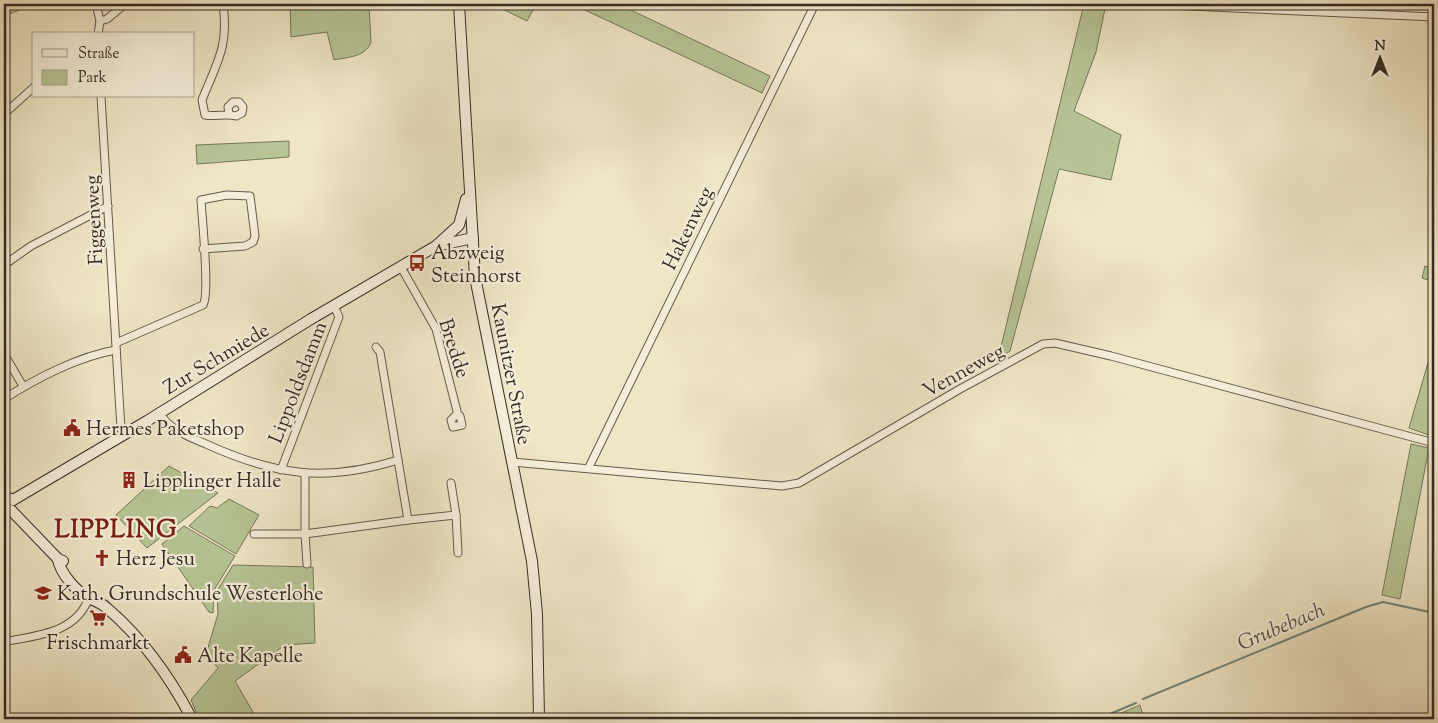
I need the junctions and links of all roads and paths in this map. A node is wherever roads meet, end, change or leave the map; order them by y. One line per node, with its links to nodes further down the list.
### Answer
1 (96, 4): 8 (street)
2 (125, 4): 8 (street)
3 (223, 4): 13 (street)
4 (459, 4): 14 (street, Kaunitzer Straße)
5 (815, 4): 34 (street, Hakenweg)
6 (1145, 4): 7 (street)
7 (1434, 17)
8 (100, 21): 9 (street)
9 (98, 32)
10 (32, 89): 12 (street)
11 (101, 98): 15 (street, Figgenweg)
12 (4, 114)
13 (229, 114)
14 (469, 184): 16 (street, Kaunitzer Straße); 17 (street, Zur Schmiede)
15 (108, 206): 20 (street); 23 (street, Figgenweg)
16 (472, 233): 17 (street, Zur Schmiede); 18 (street, Zur Schmiede); 33 (street, Kaunitzer Straße)
17 (449, 235): 18 (street, Zur Schmiede)
18 (436, 246): 21 (street, Zur Schmiede)
19 (203, 250): 19 (street); 23 (street)
20 (4, 265)
21 (401, 267): 22 (street, Zur Schmiede); 29 (street, Bredde)
22 (334, 306): 28 (street, Zur Schmiede); 35 (street, Lippoldsdamm)
23 (116, 346): 26 (street); 30 (street, Figgenweg)
24 (376, 347): 32 (street)
25 (4, 354): 26 (street)
26 (23, 386): 27 (street)
27 (4, 398)
28 (159, 412): 30 (street, Zur Schmiede); 35 (street)
29 (457, 414)
30 (124, 434): 38 (street, Zur Schmiede)
31 (1434, 443): 34 (street, Venneweg)
32 (398, 460): 36 (street); 40 (street)
33 (512, 462): 34 (street, Venneweg); 48 (street, Kaunitzer Straße)
34 (589, 467)
35 (281, 470): 36 (street)
36 (306, 474): 42 (street)
37 (451, 483): 39 (street)
38 (8, 504): 45 (street)
39 (456, 514): 40 (street); 43 (street)
40 (408, 520): 42 (street)
41 (254, 534): 42 (street)
42 (304, 534): 44 (street)
43 (458, 553)
44 (307, 564)
45 (88, 598): 46 (street); 47 (street)
46 (4, 642)
47 (192, 719)
48 (539, 719)

